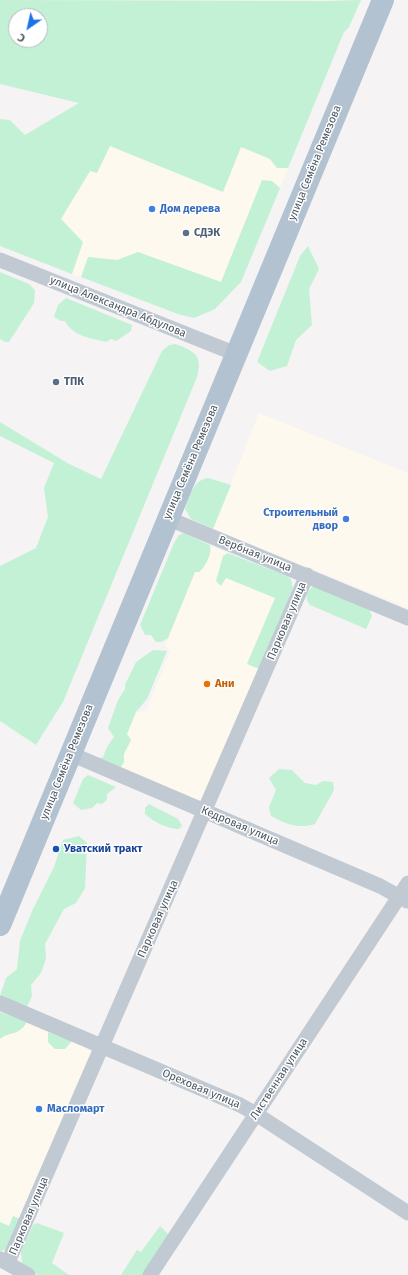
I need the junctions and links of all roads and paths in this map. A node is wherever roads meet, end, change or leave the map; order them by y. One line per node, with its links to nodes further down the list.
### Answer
1 (383, 0): 3 (main road, улица Семёна Ремезова)
2 (0, 260): 3 (street, улица Александра Абдулова)
3 (236, 354): 4 (main road, улица Семёна Ремезова)
4 (167, 518): 5 (street, Вербная улица); 7 (main road, улица Семёна Ремезова)
5 (307, 575): 6 (street, Вербная улица); 8 (street, Парковая улица)
6 (408, 618)
7 (71, 754): 8 (street, Кедровая улица); 11 (main road, улица Семёна Ремезова)
8 (205, 811): 10 (street, Кедровая улица); 13 (street, Парковая улица)
9 (408, 884): 10 (street, Лиственная улица)
10 (404, 899): 14 (street, Лиственная улица)
11 (0, 925)
12 (0, 1003): 13 (street, Ореховая улица)
13 (102, 1046): 14 (street, Ореховая улица); 16 (street, Парковая улица)
14 (256, 1114): 15 (street, Ореховая улица); 18 (street, Лиственная улица)
15 (408, 1214)
16 (4, 1260): 17 (street)
17 (28, 1275)
18 (150, 1275)

